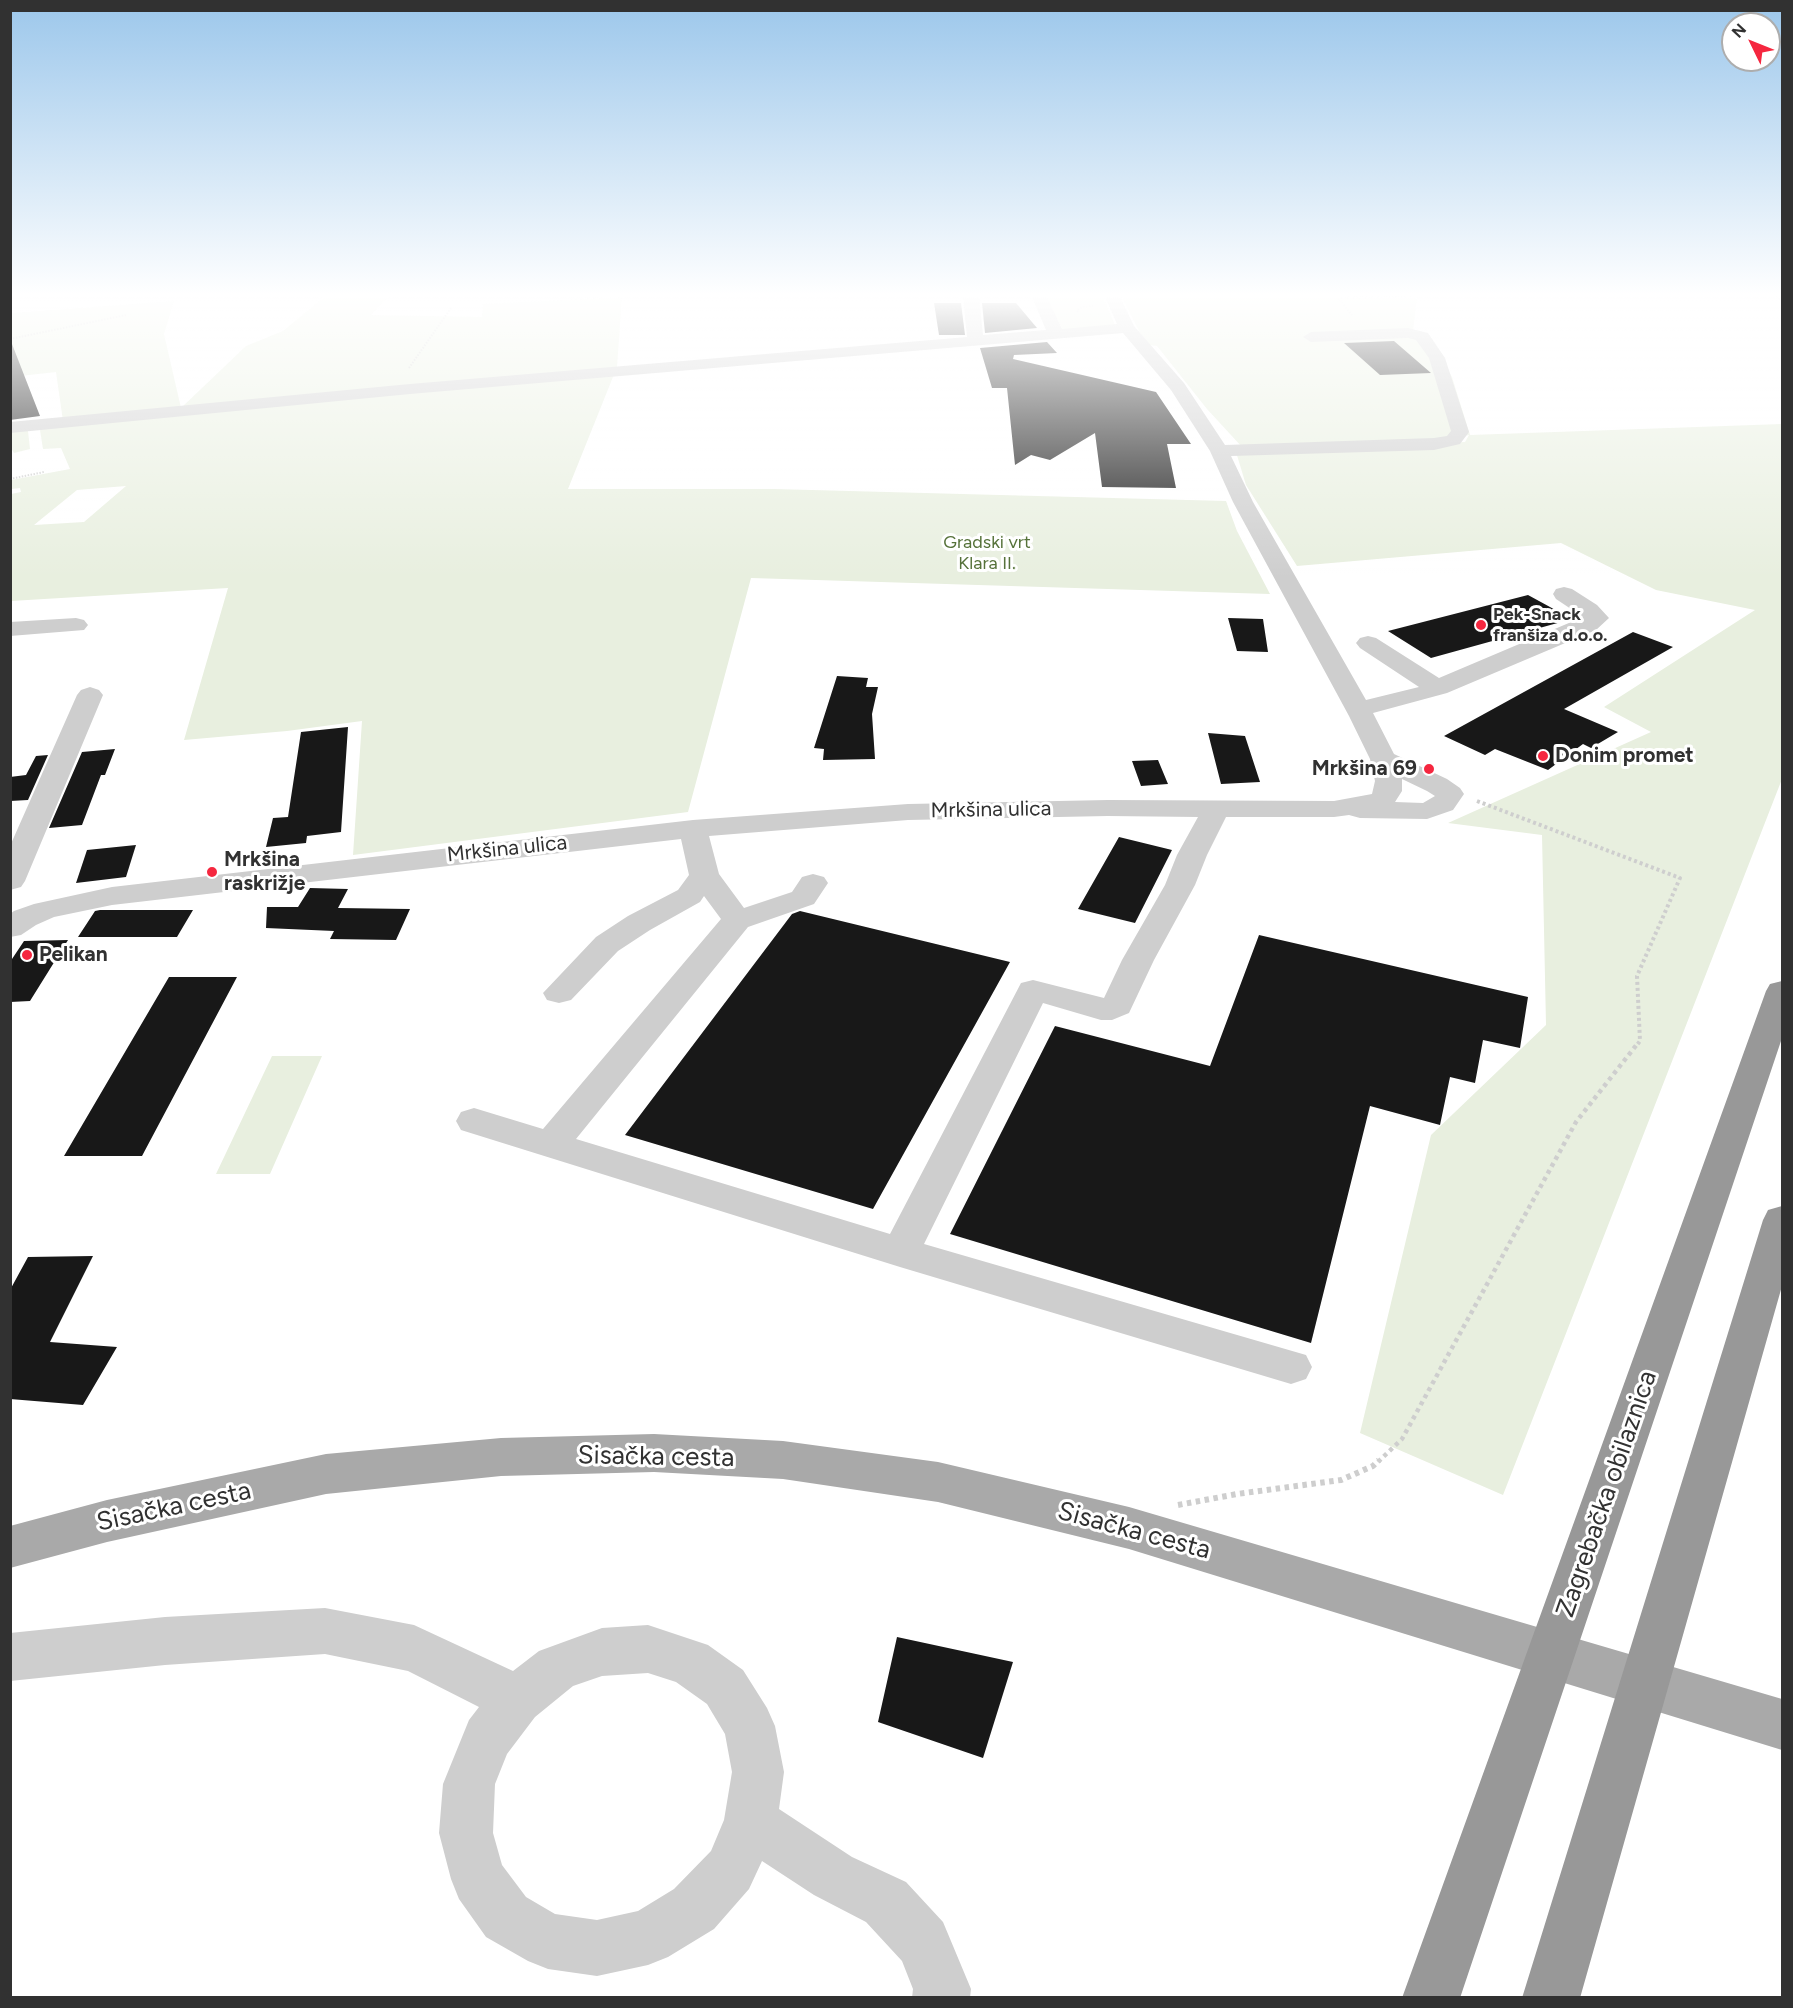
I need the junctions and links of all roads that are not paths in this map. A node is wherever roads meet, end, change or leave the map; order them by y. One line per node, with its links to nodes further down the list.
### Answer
1 (396, 391): 4 (street)
2 (1180, 391): 5 (street, Mrkšina ulica)
3 (1447, 391): 5 (street)
4 (10, 428)
5 (1219, 451): 12 (street, Mrkšina ulica)
6 (1564, 594): 10 (street)
7 (76, 625): 8 (street)
8 (10, 629)
9 (1368, 643): 10 (street)
10 (1438, 688): 12 (street)
11 (90, 695): 18 (street)
12 (1358, 709): 13 (street, Mrkšina ulica)
13 (1383, 759): 15 (street, Mrkšina ulica); 15 (street)
14 (1216, 809): 15 (street, Mrkšina ulica); 16 (street, Mrkšina ulica); 27 (street)
15 (1334, 809)
16 (693, 829): 17 (street); 21 (street, Mrkšina ulica)
17 (704, 875): 20 (street); 23 (street)
18 (10, 881)
19 (813, 883): 20 (street)
20 (737, 920): 25 (street)
21 (15, 921)
22 (1782, 991): 35 (highway, Zagrebačka obilaznica)
23 (559, 993)
24 (474, 1121): 25 (street)
25 (552, 1143): 27 (street)
26 (1782, 1220): 36 (highway)
27 (900, 1252): 28 (street)
28 (1291, 1367)
29 (10, 1547): 32 (main road, Sisačka cesta)
30 (10, 1657): 31 (street)
31 (517, 1699): 33 (street); 33 (street)
32 (1782, 1725)
33 (752, 1822): 34 (street)
34 (941, 1998)
35 (1431, 1998)
36 (1551, 1998)

